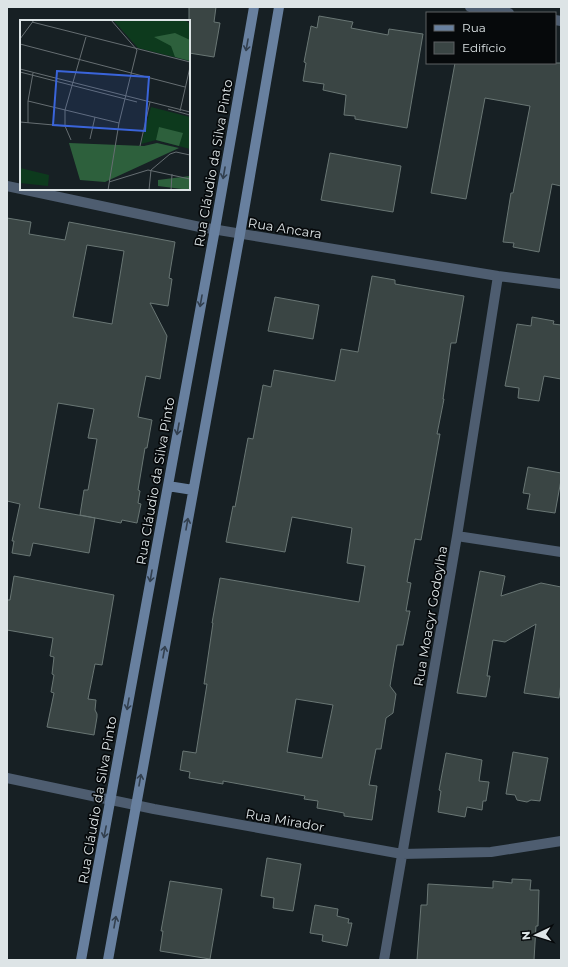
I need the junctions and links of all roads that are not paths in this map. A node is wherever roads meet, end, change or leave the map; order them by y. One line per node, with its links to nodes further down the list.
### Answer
1 (254, 7): 8 (street, Rua Cláudio da Silva Pinto, one-way to 8)
2 (280, 7): 9 (street)
3 (470, 7): 4 (street)
4 (502, 12)
5 (7, 186): 6 (street, Rua Ancara)
6 (20, 189)
7 (26, 190): 8 (street, Rua Ancara)
8 (214, 229): 9 (street, Rua Ancara); 12 (street, Rua Cláudio da Silva Pinto, one-way to 12)
9 (240, 234): 10 (street, Rua Ancara); 13 (street)
10 (498, 276): 11 (street, Rua Ancara); 14 (street, Rua Moacyr Godoylha)
11 (561, 284)
12 (168, 486): 13 (street); 17 (street, Rua Cláudio da Silva Pinto, one-way to 17)
13 (193, 490): 18 (street, one-way to 13)
14 (457, 536): 15 (street); 20 (street, Rua Moacyr Godoylha)
15 (561, 552)
16 (7, 778): 17 (street, Rua Mirador)
17 (110, 800): 18 (street, Rua Mirador); 21 (street, Rua Cláudio da Silva Pinto, one-way to 21)
18 (136, 806): 20 (street, Rua Mirador); 22 (street, one-way to 18)
19 (561, 841): 20 (street, Rua Mirador)
20 (402, 854): 23 (street, Rua Moacyr Godoylha)
21 (81, 960)
22 (108, 960)
23 (384, 960)

